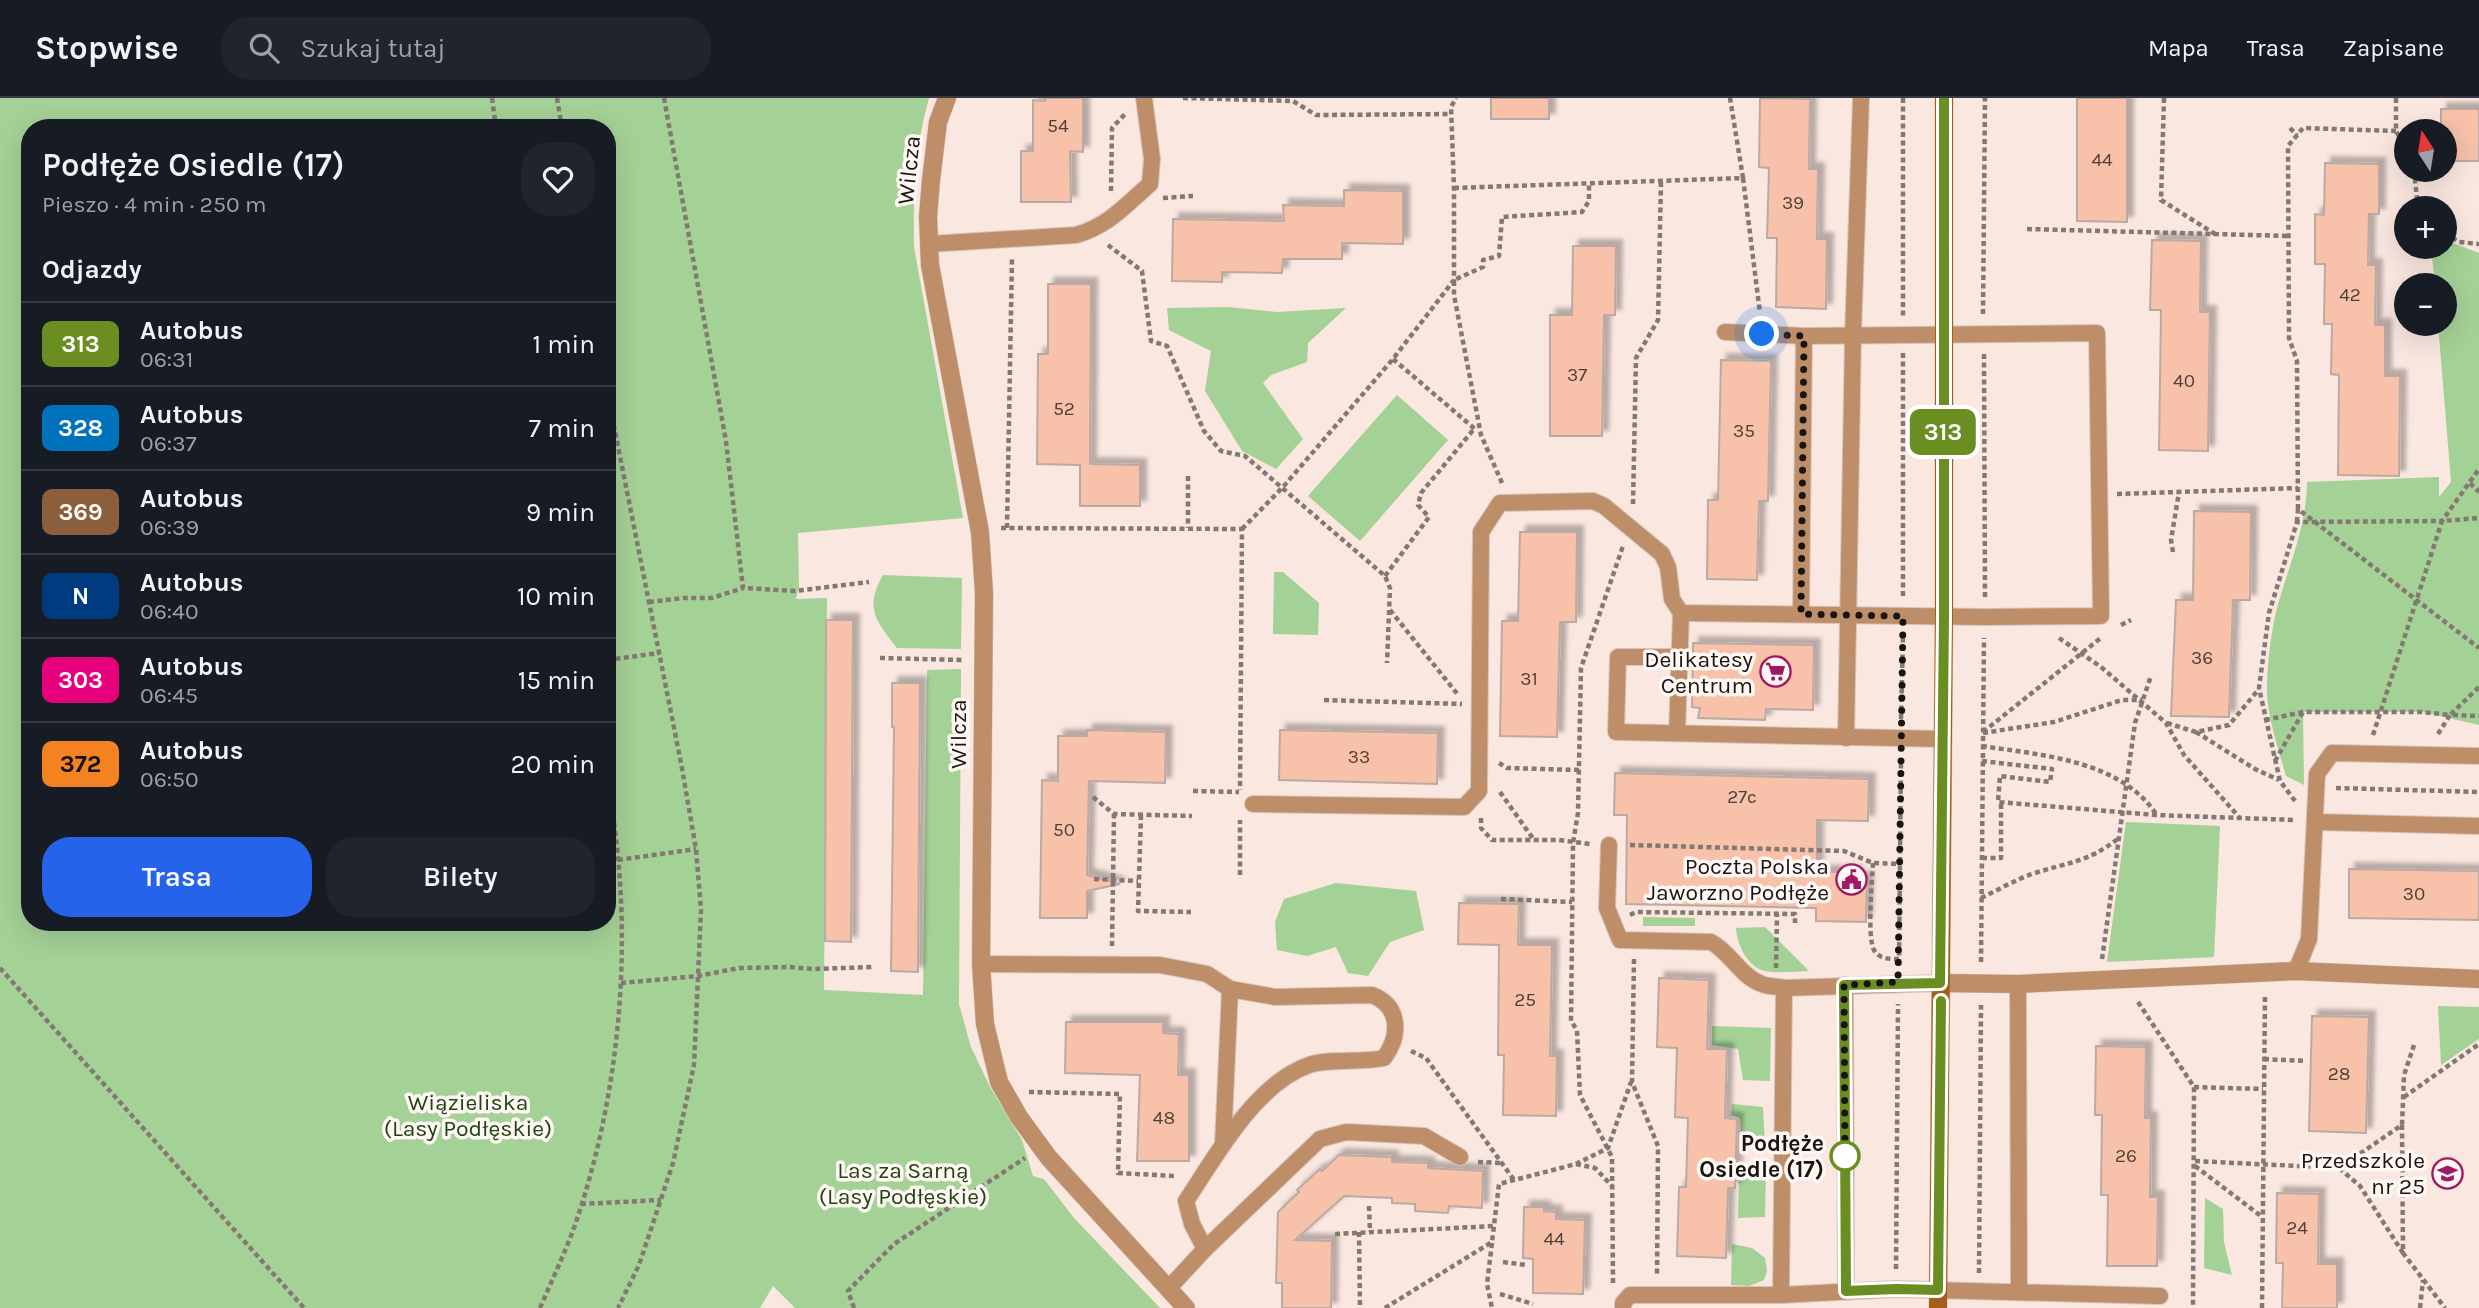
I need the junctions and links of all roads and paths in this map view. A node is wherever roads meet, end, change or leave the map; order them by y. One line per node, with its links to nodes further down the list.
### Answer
1 (492, 98): 15 (path)
2 (557, 98): 16 (path)
3 (664, 98): 67 (path)
4 (947, 98): 31 (street, Wilcza)
5 (1183, 98): 14 (path)
6 (1456, 98): 14 (path)
7 (1730, 98): 21 (path)
8 (1861, 98): 38 (lane)
9 (1903, 98): 39 (path)
10 (1944, 98): 37 (street)
11 (2164, 98): 27 (path)
12 (2396, 98): 17 (path)
13 (1137, 103): 25 (path); 31 (lane)
14 (1451, 114): 24 (path)
15 (495, 119)
16 (560, 119)
17 (2396, 119)
18 (2290, 128): 20 (path)
19 (2394, 131): 20 (path)
20 (2297, 135): 28 (path)
21 (1743, 178): 22 (path); 36 (path)
22 (1661, 181): 23 (path); 59 (path)
23 (1589, 184): 24 (path); 34 (path)
24 (1454, 188): 34 (path)
25 (1111, 201)
26 (2026, 229): 27 (path)
27 (2216, 234): 28 (path)
28 (2289, 236): 49 (path)
29 (2457, 241): 32 (path)
30 (1106, 243): 48 (path)
31 (929, 244): 84 (street, Wilcza)
32 (2479, 244)
33 (1012, 249): 61 (path)
34 (1454, 279): 41 (path); 43 (path)
35 (1725, 332): 36 (lane)
36 (1762, 334): 40 (lane)
37 (1943, 334): 39 (lane); 52 (lane); 76 (street)
38 (1853, 335): 39 (lane); 40 (lane); 73 (lane)
39 (1903, 335): 74 (path)
40 (1804, 336): 72 (lane)
41 (1393, 359): 42 (path); 48 (path)
42 (1474, 429): 43 (path); 65 (path)
43 (1481, 435): 53 (path)
44 (616, 436): 69 (path)
45 (2479, 469): 47 (path)
46 (1188, 477): 62 (path)
47 (2470, 483): 51 (path); 58 (path)
48 (1283, 487): 63 (path); 65 (path)
49 (2298, 488): 50 (path); 54 (path)
50 (2179, 492): 52 (path); 64 (path)
51 (2479, 492)
52 (2099, 494): 75 (lane)
53 (1511, 503): 59 (lane); 91 (lane)
54 (2298, 509): 56 (path); 57 (path)
55 (2479, 518): 58 (path)
56 (2297, 522): 57 (path); 88 (path)
57 (2316, 522): 58 (path); 68 (path)
58 (2442, 522): 68 (path)
59 (1629, 527): 71 (lane)
60 (996, 528): 61 (path)
61 (1007, 528): 62 (path)
62 (1188, 528): 63 (path)
63 (1242, 529): 114 (path)
64 (2173, 552)
65 (1385, 576): 70 (path)
66 (869, 582): 67 (path)
67 (743, 588): 69 (path)
68 (2417, 600): 78 (path); 93 (path)
69 (649, 602): 79 (path)
70 (1389, 610): 85 (path); 91 (path)
71 (1681, 613): 72 (lane); 81 (lane)
72 (1801, 614): 73 (lane)
73 (1850, 615): 74 (lane); 100 (lane)
74 (1903, 616): 76 (lane); 101 (path)
75 (2031, 616): 76 (lane); 80 (path)
76 (1944, 617): 102 (street)
77 (2131, 620): 80 (path)
78 (2479, 648)
79 (659, 653): 83 (path); 132 (path)
80 (2081, 653): 90 (path); 90 (path)
81 (1680, 657): 99 (lane); 99 (lane)
82 (880, 658): 84 (path)
83 (616, 659)
84 (983, 660): 150 (street, Wilcza)
85 (1387, 663)
86 (2151, 676): 90 (path)
87 (2479, 687): 94 (path)
88 (2259, 688): 96 (path); 98 (path)
89 (1324, 699): 91 (path)
90 (2142, 700): 97 (path); 111 (path)
91 (1473, 704): 106 (lane)
92 (2303, 712): 93 (path); 96 (path); 108 (path)
93 (2381, 712): 94 (path)
94 (2450, 715): 95 (path); 104 (path)
95 (2479, 716)
96 (2265, 720): 108 (path)
97 (2166, 723): 98 (path); 125 (path)
98 (2196, 732): 110 (path)
99 (1677, 733): 100 (lane)
100 (1846, 738): 101 (lane)
101 (1901, 738): 102 (lane); 136 (path)
102 (1941, 739): 161 (street)
103 (1982, 746): 111 (path)
104 (2423, 755): 105 (lane); 112 (lane)
105 (2479, 756)
106 (1480, 758): 109 (path); 115 (lane); 130 (path)
107 (1982, 761): 118 (path)
108 (2275, 761): 110 (path)
109 (1579, 770)
110 (2280, 780): 126 (path)
111 (2126, 786): 120 (path); 122 (path)
112 (2317, 787): 116 (path); 126 (lane)
113 (1193, 791): 114 (path)
114 (1240, 792): 119 (path)
115 (1479, 792): 119 (lane); 130 (path)
116 (2479, 792)
117 (1093, 797): 121 (path)
118 (2001, 802): 120 (path); 133 (path)
119 (1244, 808): 137 (path)
120 (2122, 813): 122 (path); 129 (path)
121 (1114, 814): 123 (path); 139 (path)
122 (2156, 815): 125 (path)
123 (1141, 816): 124 (path); 140 (path)
124 (1192, 816)
125 (2240, 818): 126 (path)
126 (2311, 821): 127 (lane); 154 (lane)
127 (2479, 826)
128 (616, 832): 134 (path)
129 (2119, 838): 141 (path); 158 (path)
130 (1534, 840): 131 (path)
131 (1609, 845): 135 (path); 148 (lane)
132 (696, 849): 134 (path); 156 (path)
133 (1982, 858)
134 (618, 860): 160 (path)
135 (1872, 863): 136 (path); 149 (path)
136 (1900, 864): 149 (path)
137 (1240, 875)
138 (1094, 879): 139 (path)
139 (1113, 880): 140 (path); 151 (path)
140 (1138, 881): 144 (path)
141 (1981, 898)
142 (1502, 899): 143 (path)
143 (1572, 902)
144 (1191, 912)
145 (1636, 912): 146 (path)
146 (1777, 914): 147 (path); 164 (path)
147 (1795, 923)
148 (1634, 940): 164 (lane); 172 (path)
149 (1899, 959): 159 (path)
150 (981, 964): 151 (lane); 179 (street, Wilcza)
151 (1111, 965): 165 (lane)
152 (874, 967): 156 (path)
153 (0, 968): 214 (path)
154 (2296, 971): 155 (street); 157 (street)
155 (2265, 973): 158 (street); 170 (path)
156 (698, 976): 160 (path); 189 (path)
157 (2479, 979)
158 (2097, 980): 162 (street)
159 (1898, 982): 161 (lane); 163 (lane); 204 (path)
160 (621, 983): 190 (path)
161 (1940, 983): 162 (street); 211 (street)
162 (2018, 984): 206 (lane)
163 (1844, 985): 164 (lane); 205 (lane)
164 (1780, 987): 209 (lane)
165 (1230, 989): 178 (lane); 178 (lane)
166 (2138, 1002): 173 (path)
167 (2479, 1044): 176 (path)
168 (2414, 1045): 176 (path)
169 (1426, 1058): 181 (path)
170 (2264, 1059): 171 (path); 174 (path)
171 (2306, 1061)
172 (1632, 1082): 183 (path); 208 (path)
173 (2194, 1087): 174 (path); 182 (path)
174 (2263, 1089): 184 (path)
175 (1029, 1092): 186 (path)
176 (2403, 1097): 177 (path)
177 (2402, 1125): 185 (path); 199 (path)
178 (1223, 1144): 186 (lane)
179 (1041, 1148): 203 (street, Wilcza); 217 (path)
180 (1466, 1159): 181 (path); 198 (lane)
181 (1502, 1163): 187 (path)
182 (2195, 1163): 184 (path); 192 (path); 222 (path)
183 (1576, 1164): 187 (path); 188 (path)
184 (2262, 1164): 185 (path); 192 (path)
185 (2339, 1168): 199 (path)
186 (1202, 1178): 198 (lane)
187 (1514, 1180): 193 (path)
188 (1612, 1186)
189 (661, 1200): 190 (path); 216 (path)
190 (581, 1204): 215 (path)
191 (1369, 1206): 195 (path)
192 (2262, 1217): 223 (path)
193 (1494, 1226): 195 (path); 197 (path)
194 (1359, 1232): 195 (path); 196 (path); 219 (path)
195 (1370, 1232)
196 (1335, 1234)
197 (1492, 1242): 220 (path); 221 (path)
198 (1205, 1249): 203 (lane)
199 (2403, 1254): 202 (path)
200 (1503, 1262): 201 (path)
201 (1526, 1265)
202 (2423, 1279): 224 (path); 225 (path)
203 (1168, 1289): 218 (street, Wilcza)
204 (1896, 1289): 205 (lane); 211 (lane)
205 (1846, 1291): 209 (lane)
206 (2019, 1291): 210 (lane); 211 (lane)
207 (1500, 1294): 213 (path)
208 (1657, 1295): 209 (lane); 212 (lane)
209 (1781, 1295)
210 (2160, 1296)
211 (1938, 1299)
212 (1626, 1301)
213 (1533, 1304)
214 (304, 1308)
215 (540, 1308)
216 (618, 1308)
217 (854, 1308)
218 (1186, 1308)
219 (1360, 1308)
220 (1385, 1308)
221 (1492, 1308)
222 (2193, 1308)
223 (2262, 1308)
224 (2420, 1308)
225 (2445, 1308)

